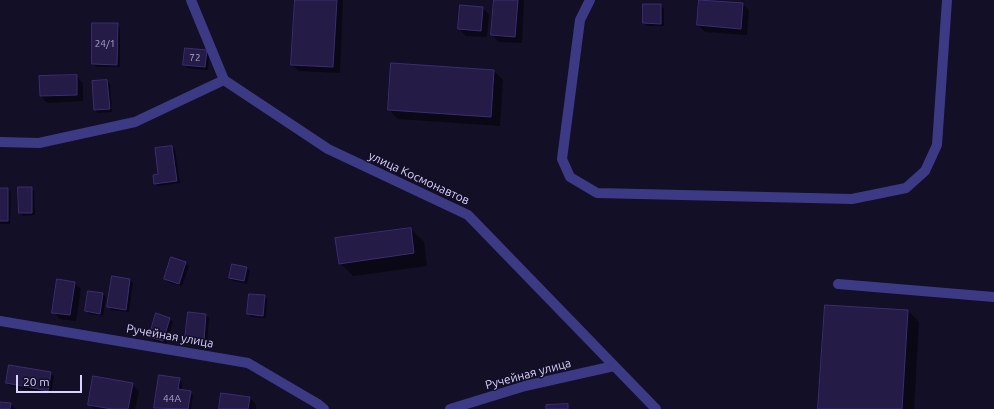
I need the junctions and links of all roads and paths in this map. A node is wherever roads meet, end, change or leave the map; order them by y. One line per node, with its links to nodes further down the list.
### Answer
1 (191, 0): 4 (street)
2 (590, 0): 3 (street)
3 (947, 0)
4 (224, 80): 5 (street); 9 (street, улица Космонавтов)
5 (0, 142)
6 (838, 284): 7 (street)
7 (994, 297)
8 (0, 321): 10 (street, Ручейная улица)
9 (614, 366): 11 (street, Ручейная улица); 12 (street, улица Космонавтов)
10 (324, 409)
11 (450, 409)
12 (656, 409)

